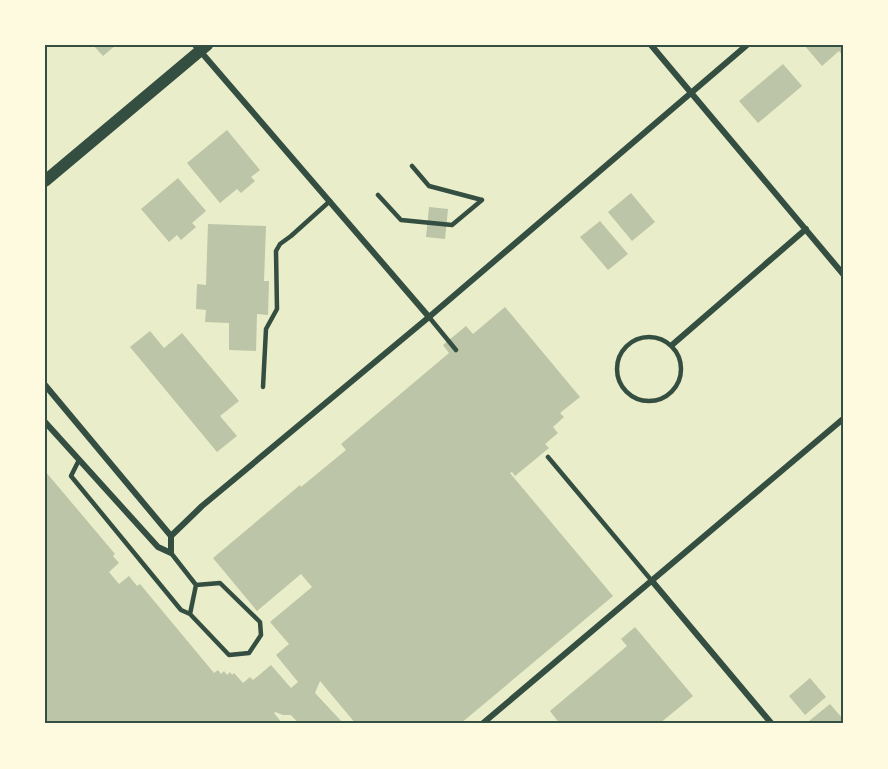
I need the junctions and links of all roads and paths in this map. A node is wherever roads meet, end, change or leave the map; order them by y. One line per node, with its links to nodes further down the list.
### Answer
1 (651, 45): 4 (street)
2 (747, 45): 4 (street)
3 (201, 47): 6 (main road); 8 (street)
4 (691, 92): 9 (street); 11 (street)
5 (412, 166): 7 (lane)
6 (45, 181)
7 (378, 195)
8 (330, 201): 11 (street); 15 (lane)
9 (806, 229): 10 (street); 12 (street)
10 (843, 274)
11 (429, 317): 13 (lane); 20 (street)
12 (672, 345): 12 (lane)
13 (456, 350)
14 (45, 385): 20 (street)
15 (263, 387)
16 (843, 419): 22 (street)
17 (45, 422): 19 (street)
18 (549, 457): 22 (lane)
19 (79, 460): 21 (street); 24 (lane)
20 (171, 536): 21 (street)
21 (171, 553): 23 (lane)
22 (652, 581): 25 (street); 26 (street)
23 (196, 585): 24 (lane); 24 (lane)
24 (190, 614)
25 (482, 724)
26 (772, 724)

